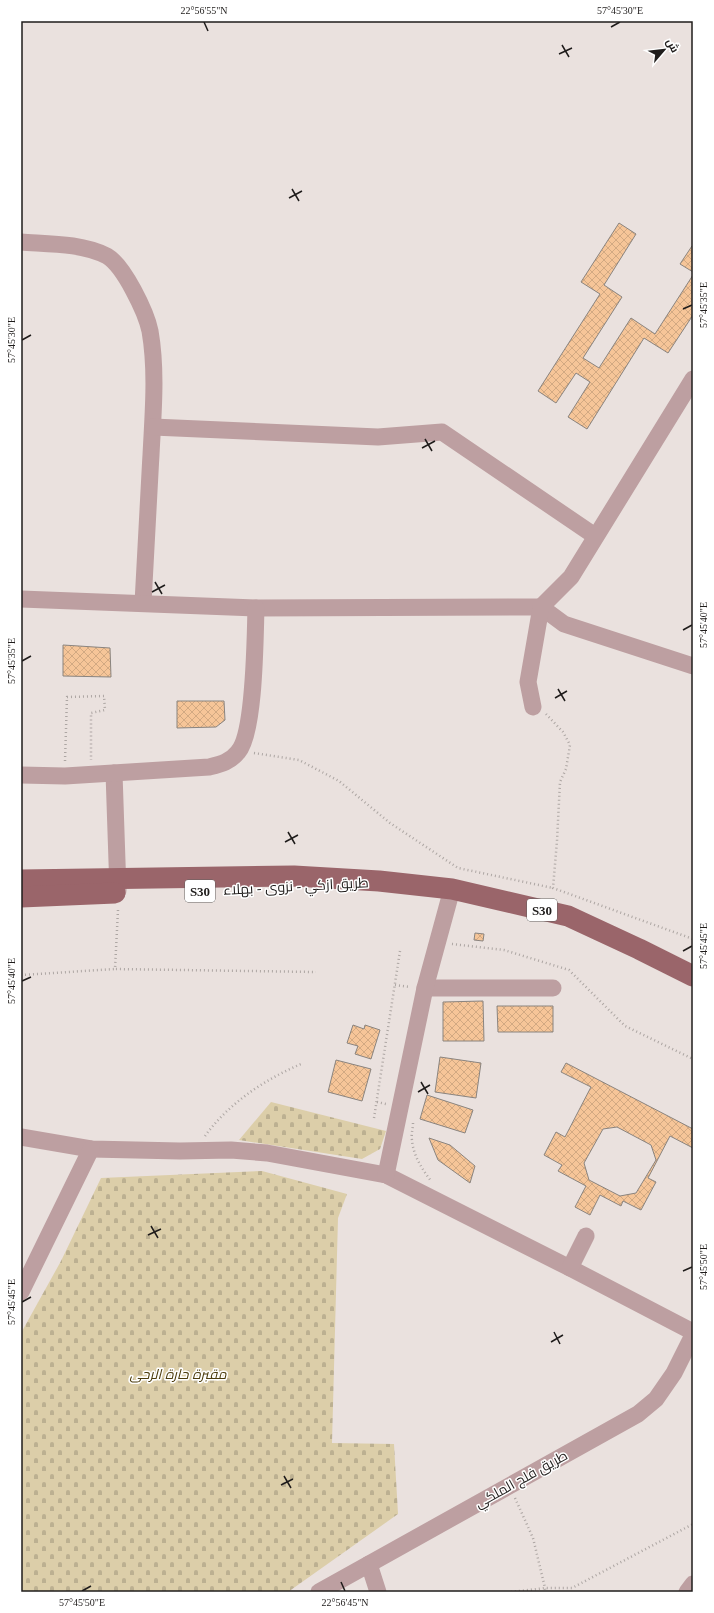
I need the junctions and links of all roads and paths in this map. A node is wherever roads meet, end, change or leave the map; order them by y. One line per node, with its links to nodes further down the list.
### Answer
1 (21, 242): 3 (street)
2 (693, 379): 4 (street)
3 (153, 427): 4 (street); 6 (street)
4 (595, 536): 7 (street)
5 (21, 599): 6 (street)
6 (143, 603): 8 (street)
7 (541, 607): 8 (street); 9 (street); 10 (street)
8 (256, 608): 11 (street)
9 (693, 666)
10 (533, 707): 18 (path)
11 (239, 751): 12 (street); 18 (path)
12 (114, 773): 13 (street); 17 (street)
13 (92, 774): 15 (street); 15 (path)
14 (21, 775): 15 (street)
15 (65, 776)
16 (21, 880): 17 (main road, طريق ازكي - نزوى - بهلاء / S30)
17 (118, 886): 19 (main road, طريق ازكي - نزوى - بهلاء / S30); 20 (main road, طريق ازكي - نزوى - بهلاء / S30); 24 (path)
18 (553, 888): 21 (path)
19 (452, 889): 27 (main road, طريق ازكي - نزوى - بهلاء / S30); 28 (street)
20 (21, 897)
21 (693, 939)
22 (456, 945): 30 (path)
23 (400, 951): 32 (path)
24 (115, 969): 25 (path); 26 (path)
25 (316, 972)
26 (21, 975)
27 (693, 976)
28 (425, 988): 29 (street); 37 (street)
29 (553, 988)
30 (693, 1059)
31 (301, 1064): 36 (path)
32 (374, 1118)
33 (413, 1121): 38 (path)
34 (21, 1137): 35 (street)
35 (91, 1149): 36 (street); 41 (street)
36 (194, 1151): 37 (street)
37 (386, 1175): 40 (street)
38 (435, 1185)
39 (586, 1236): 40 (street)
40 (570, 1268): 42 (street)
41 (21, 1292)
42 (693, 1334): 43 (street, طريق فلج الملكي)
43 (509, 1484): 45 (street, طريق فلج الملكي); 47 (path)
44 (693, 1524): 47 (path)
45 (368, 1564): 48 (street, طريق فلج الملكي); 49 (street)
46 (693, 1584): 52 (street)
47 (546, 1588): 50 (path); 51 (path)
48 (319, 1592)
49 (378, 1592)
50 (511, 1592)
51 (546, 1592)
52 (687, 1592)

